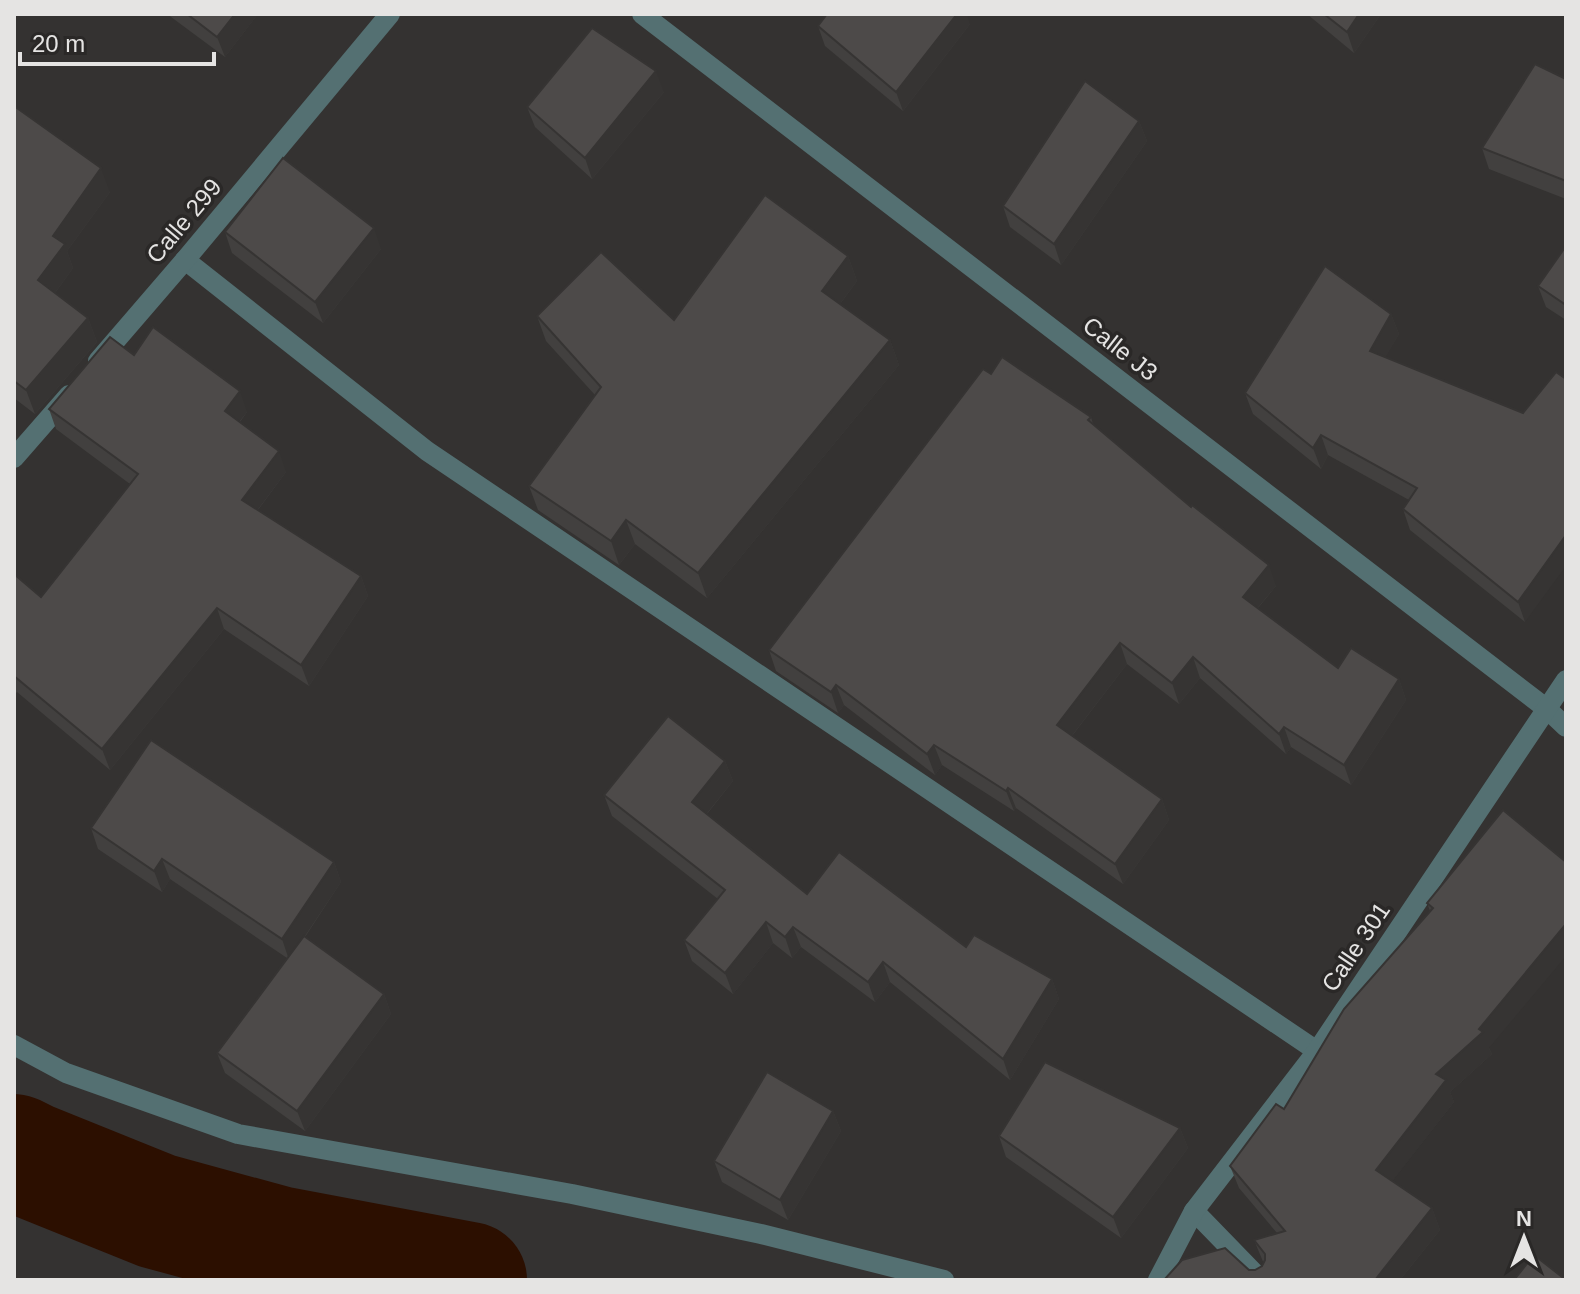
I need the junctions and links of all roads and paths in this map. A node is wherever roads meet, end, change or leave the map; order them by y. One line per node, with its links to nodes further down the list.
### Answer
1 (390, 14): 3 (street, Calle 299)
2 (642, 14): 6 (street, Calle J3)
3 (185, 260): 4 (street, Calle 299); 9 (street)
4 (14, 458)
5 (1566, 680): 6 (street, Calle 301)
6 (1547, 709): 7 (street, Calle J3); 9 (street, Calle 301)
7 (1566, 727)
8 (14, 1045): 11 (street)
9 (1317, 1051): 10 (street, Calle 301)
10 (1194, 1211): 12 (street, Calle 301); 13 (street)
11 (944, 1280)
12 (1158, 1280)
13 (1261, 1280)

